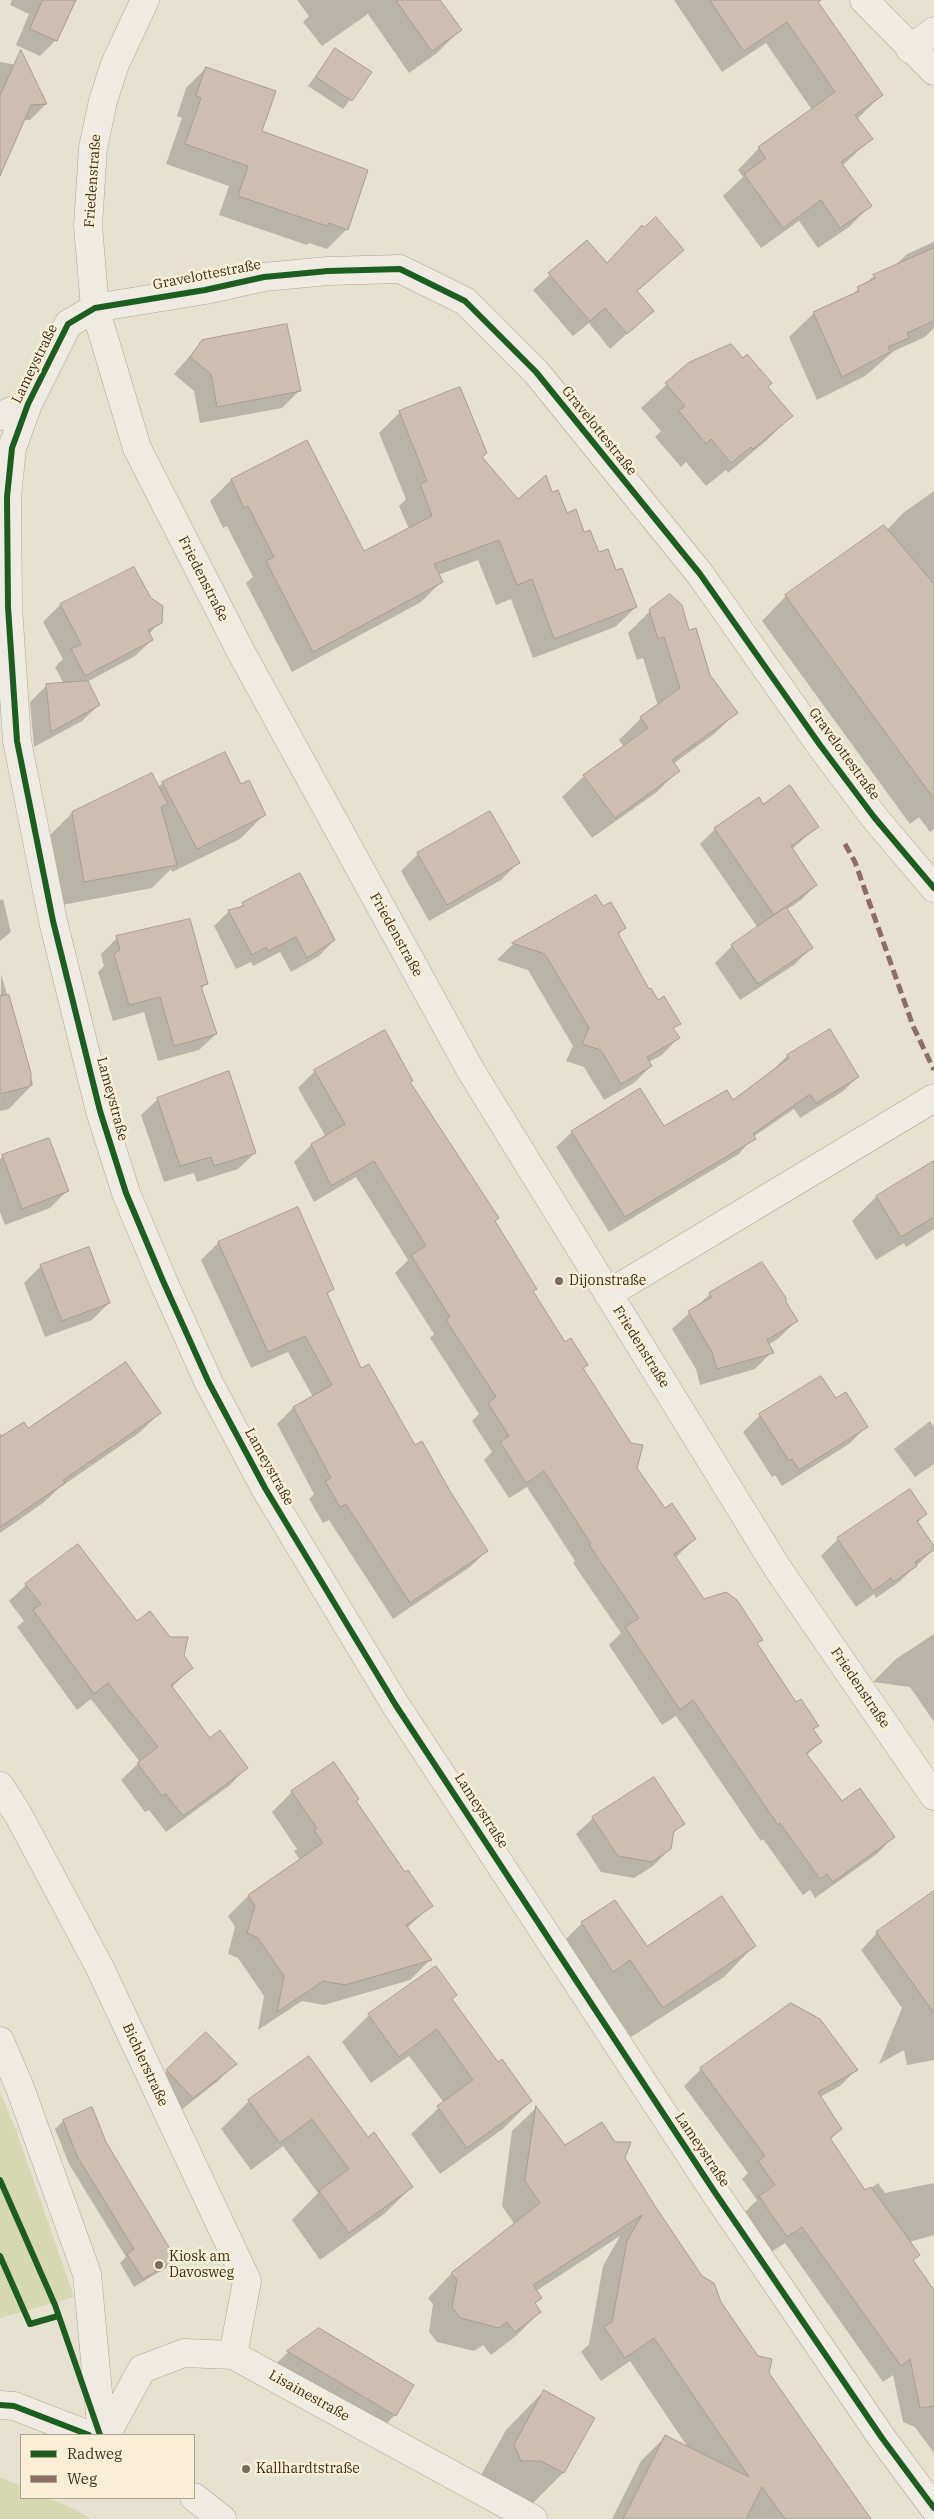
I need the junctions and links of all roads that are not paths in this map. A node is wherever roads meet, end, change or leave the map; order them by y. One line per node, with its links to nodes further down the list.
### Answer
1 (145, 0): 6 (street, Friedenstraße)
2 (864, 0): 4 (street)
3 (934, 31): 4 (street)
4 (910, 49): 5 (street)
5 (934, 71)
6 (95, 308): 7 (street, Lameystraße); 9 (street, Gravelottestraße); 11 (street, Friedenstraße)
7 (28, 404): 8 (street); 21 (street, Lameystraße)
8 (0, 416)
9 (934, 888)
10 (934, 1098): 11 (street)
11 (608, 1294): 13 (street, Friedenstraße)
12 (0, 1786): 15 (street, Bichlerstraße)
13 (934, 1796)
14 (0, 2041): 18 (street)
15 (234, 2355): 19 (street, Lisainestraße); 23 (street, Lisainestraße)
16 (0, 2404): 17 (street)
17 (86, 2434)
18 (102, 2434)
19 (107, 2434)
20 (195, 2498): 22 (street)
21 (934, 2508)
22 (222, 2519)
23 (533, 2519)

